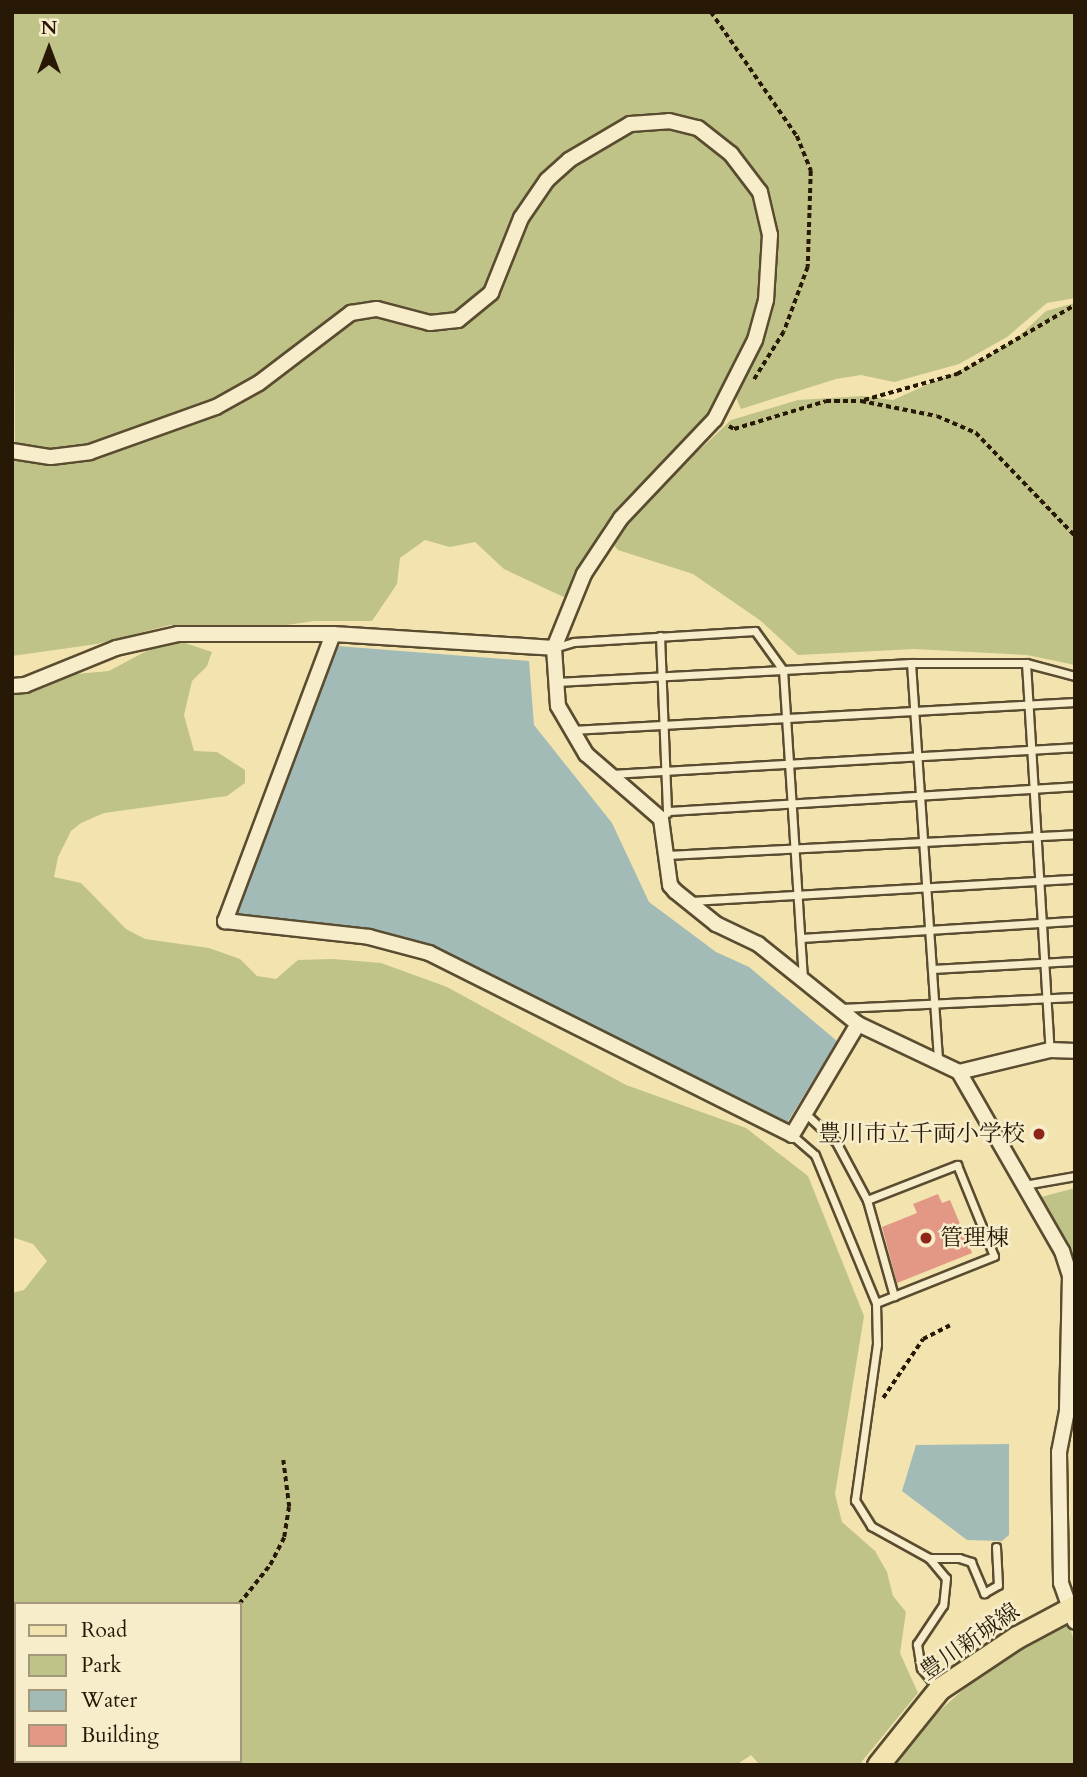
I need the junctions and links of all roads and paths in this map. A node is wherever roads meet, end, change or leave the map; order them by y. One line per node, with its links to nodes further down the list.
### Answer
1 (1075, 305): 2 (path)
2 (861, 401): 3 (path); 5 (path)
3 (715, 419): 4 (street); 8 (street)
4 (12, 451)
5 (1075, 536)
6 (333, 634): 8 (street); 15 (street); 61 (street)
7 (660, 636): 8 (lane); 11 (lane); 12 (lane)
8 (554, 648): 14 (street)
9 (911, 663): 10 (lane); 11 (lane); 18 (lane)
10 (1026, 663): 13 (lane); 17 (lane)
11 (783, 670): 12 (lane); 19 (lane)
12 (662, 676): 14 (lane); 20 (lane)
13 (1075, 676)
14 (556, 682): 21 (street)
15 (12, 686)
16 (1075, 702): 17 (lane)
17 (1029, 705): 18 (lane); 23 (lane)
18 (915, 711): 19 (lane); 24 (lane)
19 (787, 717): 20 (lane); 25 (lane)
20 (665, 724): 21 (lane); 26 (lane)
21 (571, 730): 27 (street)
22 (1075, 747): 23 (lane)
23 (1032, 749): 24 (lane); 29 (lane)
24 (917, 756): 25 (lane); 30 (lane)
25 (790, 763): 26 (lane); 31 (lane)
26 (667, 770): 27 (lane); 32 (lane)
27 (608, 774): 32 (street)
28 (1075, 786): 29 (lane)
29 (1034, 789): 30 (lane); 34 (lane)
30 (920, 796): 31 (lane); 35 (lane)
31 (792, 804): 32 (lane); 36 (lane)
32 (665, 815): 37 (street)
33 (1075, 834): 34 (lane)
34 (1037, 836): 35 (lane); 39 (lane)
35 (923, 842): 36 (lane); 40 (lane)
36 (795, 848): 37 (lane); 41 (lane)
37 (667, 855): 42 (street)
38 (1075, 879): 39 (lane)
39 (1040, 881): 40 (lane); 44 (lane)
40 (926, 887): 41 (lane); 45 (lane)
41 (798, 895): 42 (lane); 46 (lane)
42 (687, 901): 50 (street)
43 (1075, 921): 44 (lane)
44 (1042, 923): 45 (lane); 48 (lane)
45 (929, 930): 46 (lane); 49 (lane)
46 (800, 938): 50 (lane)
47 (1075, 961): 48 (lane)
48 (1045, 963): 49 (lane); 52 (lane)
49 (932, 969): 53 (lane)
50 (803, 980): 54 (street)
51 (1075, 997): 52 (lane)
52 (1047, 999): 53 (lane); 56 (lane)
53 (934, 1004): 54 (lane); 58 (lane)
54 (838, 1008): 55 (street)
55 (858, 1024): 58 (street); 60 (street)
56 (1050, 1050): 57 (street); 59 (street)
57 (1075, 1051)
58 (938, 1065): 59 (street)
59 (959, 1072): 63 (street)
60 (805, 1113): 61 (street); 64 (lane)
61 (792, 1135): 66 (lane)
62 (1075, 1175): 63 (lane)
63 (1023, 1185): 73 (street)
64 (867, 1200): 65 (lane); 65 (lane)
65 (894, 1296): 66 (lane)
66 (876, 1303): 68 (lane)
67 (950, 1325): 68 (path)
68 (865, 1424): 71 (lane)
69 (283, 1460): 72 (path)
70 (996, 1547): 71 (lane)
71 (929, 1558): 74 (lane)
72 (241, 1602)
73 (1074, 1612): 74 (main road, 豊川新城線)
74 (939, 1689): 75 (main road, 豊川新城線)
75 (878, 1765)

